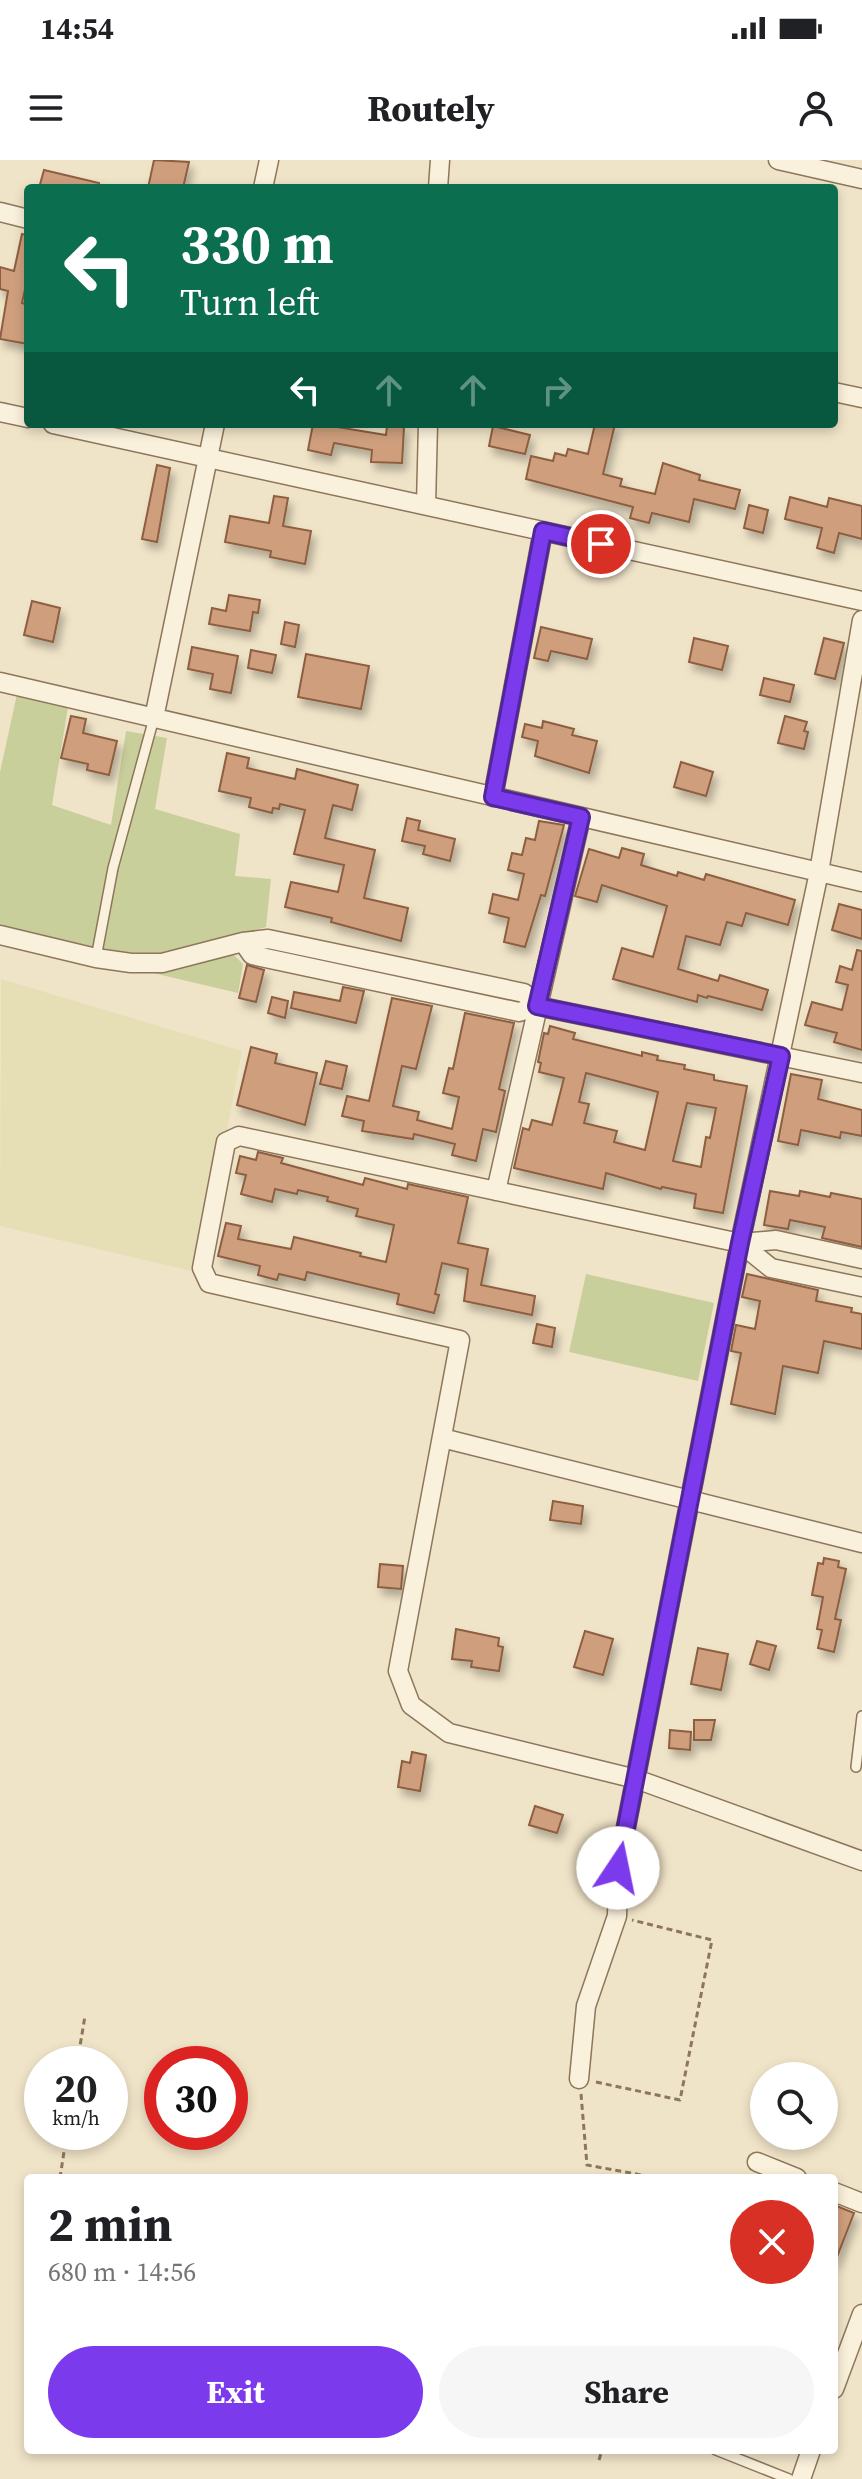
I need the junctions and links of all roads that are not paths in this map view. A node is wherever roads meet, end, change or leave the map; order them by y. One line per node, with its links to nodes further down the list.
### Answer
1 (269, 160): 5 (street)
2 (440, 160): 6 (street)
3 (778, 160): 4 (street)
4 (862, 179)
5 (264, 184)
6 (438, 184)
7 (0, 212): 8 (street)
8 (24, 218)
9 (838, 393): 10 (street)
10 (862, 398)
11 (0, 412): 12 (street)
12 (24, 417)
13 (71, 428): 16 (street)
14 (214, 428): 16 (street)
15 (428, 428): 17 (street)
16 (208, 458): 17 (street); 22 (street)
17 (426, 505): 18 (street)
18 (543, 531): 19 (street); 23 (street)
19 (862, 601)
20 (862, 620): 25 (street)
21 (0, 682): 22 (street)
22 (154, 718): 23 (street); 28 (lane)
23 (493, 797): 24 (street)
24 (581, 817): 25 (street); 29 (street)
25 (819, 872): 26 (street); 30 (street)
26 (862, 882)
27 (0, 935): 28 (street)
28 (96, 958): 29 (street)
29 (537, 1006): 30 (street); 32 (street)
30 (781, 1056): 31 (street); 33 (street)
31 (862, 1073)
32 (496, 1191): 33 (street); 36 (street)
33 (740, 1243): 34 (street); 35 (street); 37 (street)
34 (862, 1259)
35 (862, 1287)
36 (442, 1438): 37 (street); 41 (street)
37 (690, 1500): 38 (street); 41 (street)
38 (862, 1543)
39 (862, 1716): 40 (lane)
40 (856, 1767)
41 (636, 1779): 42 (street); 43 (street)
42 (862, 1861)
43 (579, 2079)
44 (757, 2162): 45 (street)
45 (787, 2174)
46 (838, 2194): 47 (street)
47 (862, 2203)
48 (862, 2314): 49 (street)
49 (838, 2378)
50 (726, 2454): 52 (lane)
51 (810, 2454): 53 (street)
52 (789, 2479)
53 (801, 2479)

